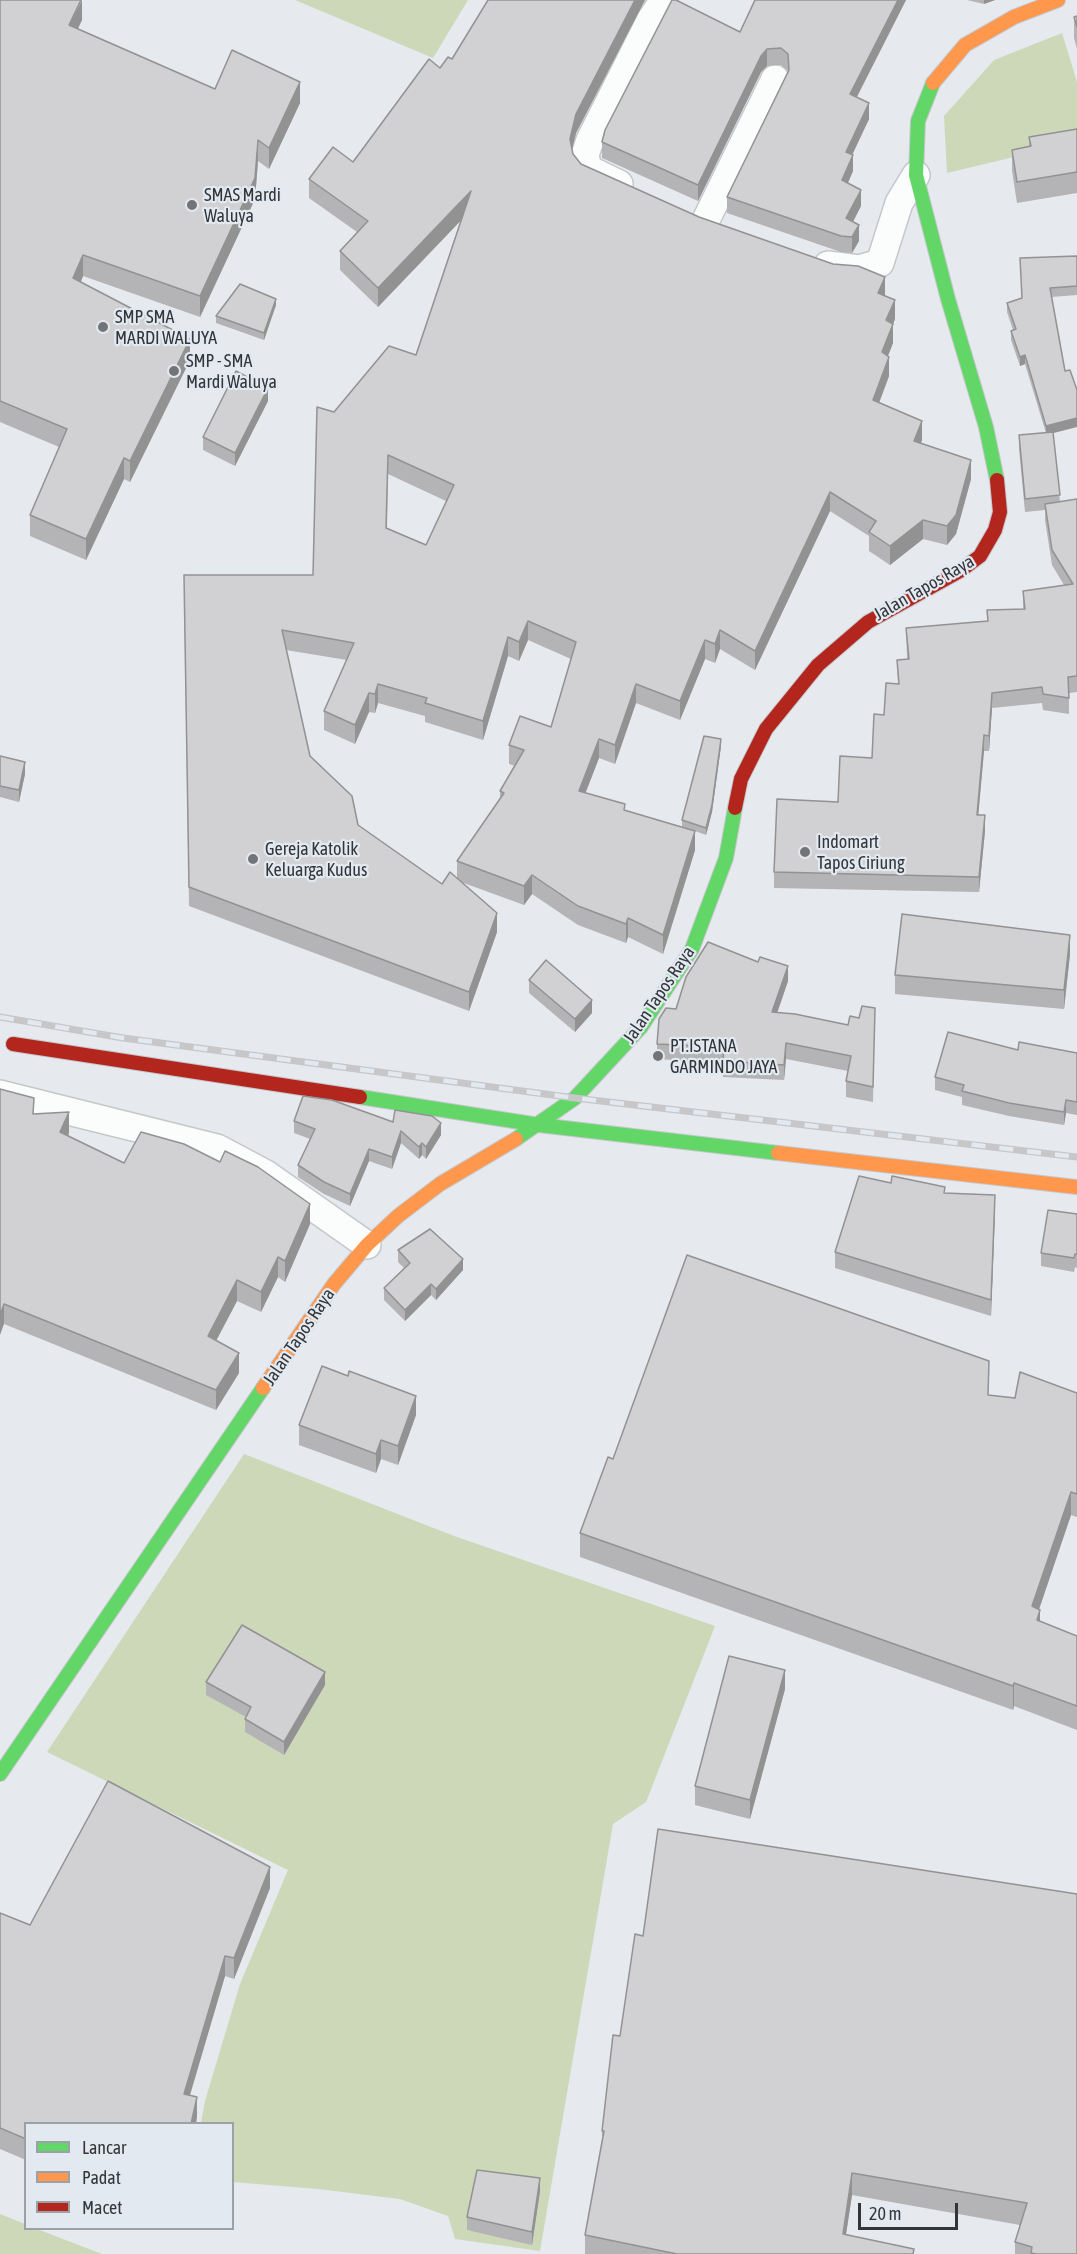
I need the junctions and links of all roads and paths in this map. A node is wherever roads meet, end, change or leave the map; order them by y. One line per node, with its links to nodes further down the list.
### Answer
1 (664, 0): 5 (street)
2 (1058, 0): 4 (main road, Jalan Tapos Raya)
3 (775, 79): 6 (street)
4 (916, 175): 7 (street); 10 (main road, Jalan Tapos Raya)
5 (644, 194)
6 (706, 221)
7 (805, 256)
8 (13, 1044): 10 (main road)
9 (0, 1094): 12 (street)
10 (538, 1125): 11 (main road); 12 (main road, Jalan Tapos Raya)
11 (1077, 1186)
12 (367, 1245): 13 (main road, Jalan Tapos Raya)
13 (0, 1774)

